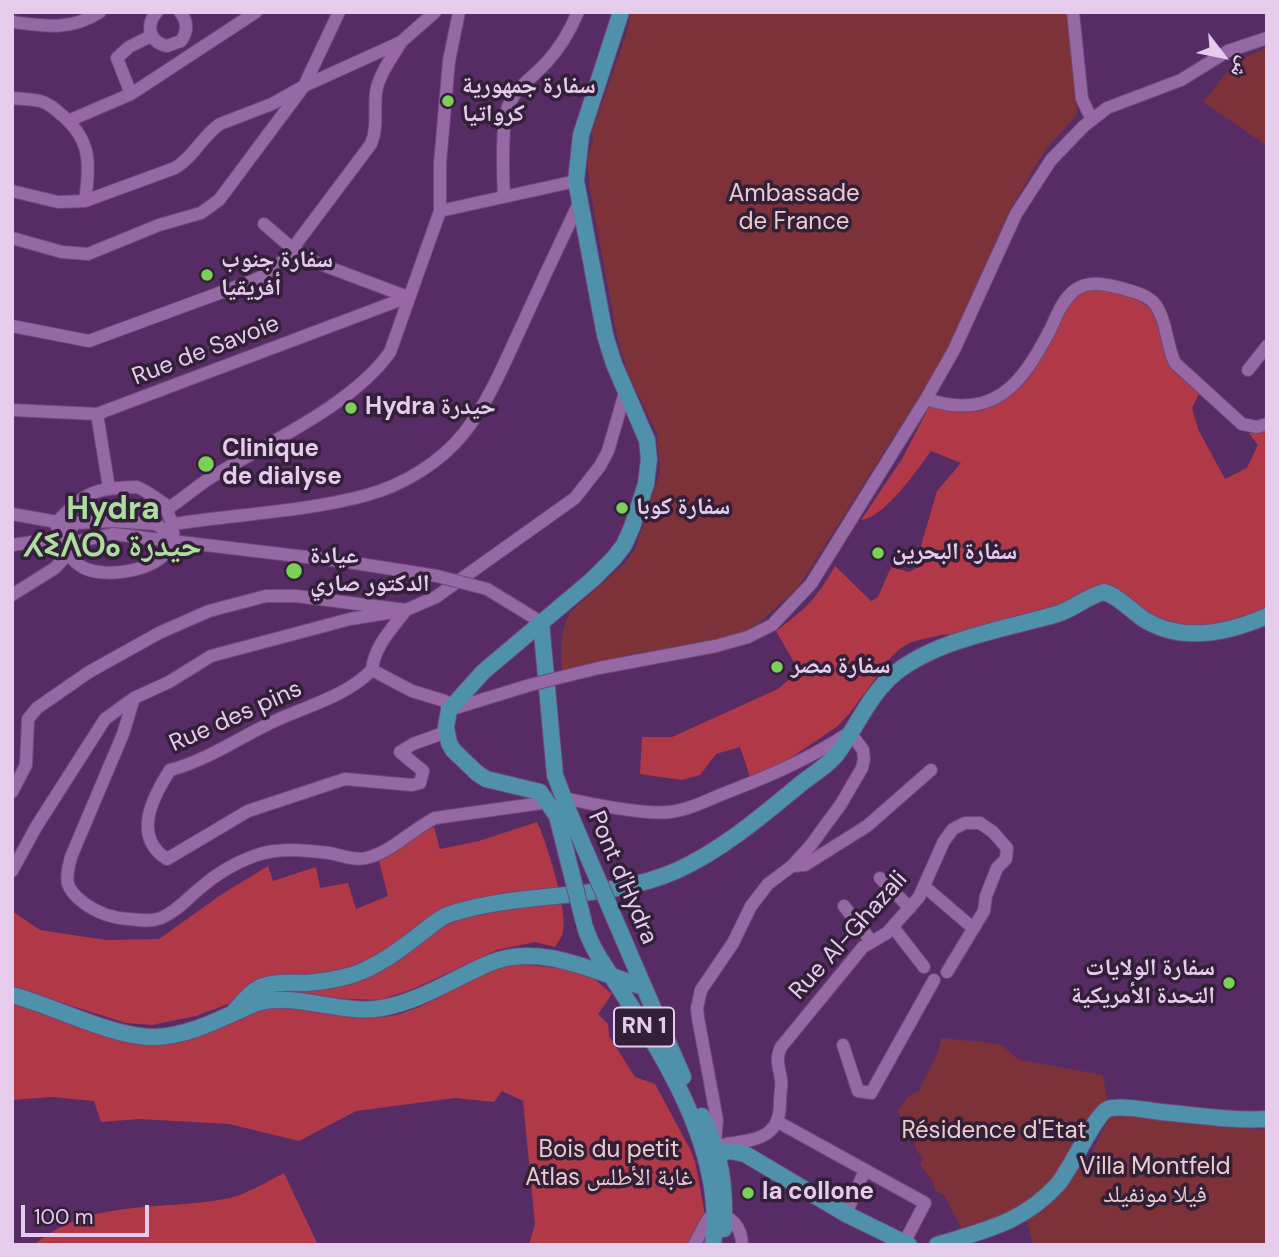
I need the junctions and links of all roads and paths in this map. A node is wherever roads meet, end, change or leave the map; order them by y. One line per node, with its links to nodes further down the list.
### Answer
1 (100, 12): 12 (street)
2 (156, 12): 15 (street)
3 (180, 12): 17 (street)
4 (256, 12): 19 (street)
5 (339, 12): 20 (street)
6 (435, 12): 18 (street)
7 (459, 12): 30 (street)
8 (578, 12): 27 (street)
9 (621, 12): 25 (main road)
10 (1073, 12): 14 (street)
11 (1082, 12): 14 (street)
12 (87, 17): 13 (street)
13 (12, 22)
14 (1075, 29): 23 (street)
15 (151, 36): 17 (street); 21 (street)
16 (1267, 38): 23 (street)
17 (181, 41): 19 (street)
18 (401, 42): 20 (street); 33 (street)
19 (192, 54): 21 (street)
20 (304, 86): 28 (street); 32 (street)
21 (131, 94): 24 (street)
22 (12, 98): 24 (street)
23 (1092, 120): 39 (street)
24 (68, 121): 28 (street)
25 (576, 181): 27 (street); 29 (main road)
26 (12, 191): 28 (street)
27 (504, 197): 30 (street)
28 (85, 201)
29 (580, 201): 38 (main road); 48 (street)
30 (440, 211): 34 (street)
31 (264, 224): 33 (street)
32 (12, 238)
33 (293, 249): 34 (street); 35 (street)
34 (408, 297): 41 (street, Rue de Savoie); 44 (street)
35 (12, 326)
36 (1267, 346): 37 (street)
37 (1248, 370)
38 (626, 389): 55 (main road); 56 (street)
39 (926, 399): 42 (street); 63 (street, bridge)
40 (12, 410): 41 (street)
41 (97, 414): 43 (street)
42 (1267, 424)
43 (109, 488): 44 (street); 46 (street)
44 (170, 507): 48 (street)
45 (12, 514): 46 (street)
46 (56, 523): 47 (street); 49 (street)
47 (77, 523): 48 (street); 49 (street)
48 (163, 525): 50 (street); 51 (street)
49 (74, 539): 50 (street); 52 (street); 53 (street)
50 (154, 540): 51 (street)
51 (171, 542): 53 (street); 58 (street, bridge)
52 (12, 545)
53 (69, 553): 54 (street)
54 (12, 595)
55 (562, 605): 58 (main road); 60 (main road)
56 (406, 610): 61 (street); 62 (street); 67 (street)
57 (1267, 616): 65 (main road)
58 (536, 626): 59 (main road); 60 (main road)
59 (513, 645): 60 (main road); 63 (main road)
60 (545, 664): 68 (main road)
61 (372, 670): 63 (street); 64 (street, Rue des pins)
62 (134, 698): 68 (street); 70 (street)
63 (449, 710): 64 (main road)
64 (446, 732): 68 (main road)
65 (850, 732): 68 (street); 69 (street); 87 (main road)
66 (931, 770): 69 (street)
67 (12, 792)
68 (556, 804): 75 (main road, bridge); 80 (main road, Pont d'Hydra, bridge)
69 (792, 866): 91 (street)
70 (12, 871)
71 (880, 878): 74 (street)
72 (925, 887): 74 (street, Rue Al-Ghazali); 77 (street); 77 (street, Rue Al-Ghazali)
73 (844, 906): 78 (street)
74 (910, 908): 76 (street, Rue Al-Ghazali)
75 (585, 925): 79 (main road); 83 (main road, RN 1)
76 (893, 927): 78 (street, Rue Al-Ghazali); 81 (street)
77 (973, 928): 82 (street, Rue Al-Ghazali)
78 (872, 942): 90 (street, Rue Al-Ghazali)
79 (562, 960): 83 (main road, RN 1); 87 (main road, RN 1)
80 (634, 964): 83 (main road, RN 1); 85 (main road, RN 1)
81 (924, 967)
82 (947, 972)
83 (612, 977): 85 (main road); 91 (main road, RN 1)
84 (934, 980): 88 (street)
85 (644, 987): 91 (main road, RN 1)
86 (12, 995): 87 (main road, RN 1)
87 (232, 1014)
88 (843, 1045)
89 (1267, 1119): 100 (main road)
90 (778, 1122): 91 (street); 92 (street)
91 (714, 1154): 93 (main road, RN 1); 94 (main road)
92 (864, 1172): 94 (street); 95 (street)
93 (719, 1214): 96 (street); 97 (main road, RN 1); 98 (main road, RN 1); 99 (street)
94 (846, 1214): 95 (main road)
95 (907, 1244)
96 (694, 1245)
97 (713, 1245)
98 (723, 1245)
99 (742, 1245)
100 (937, 1245)

